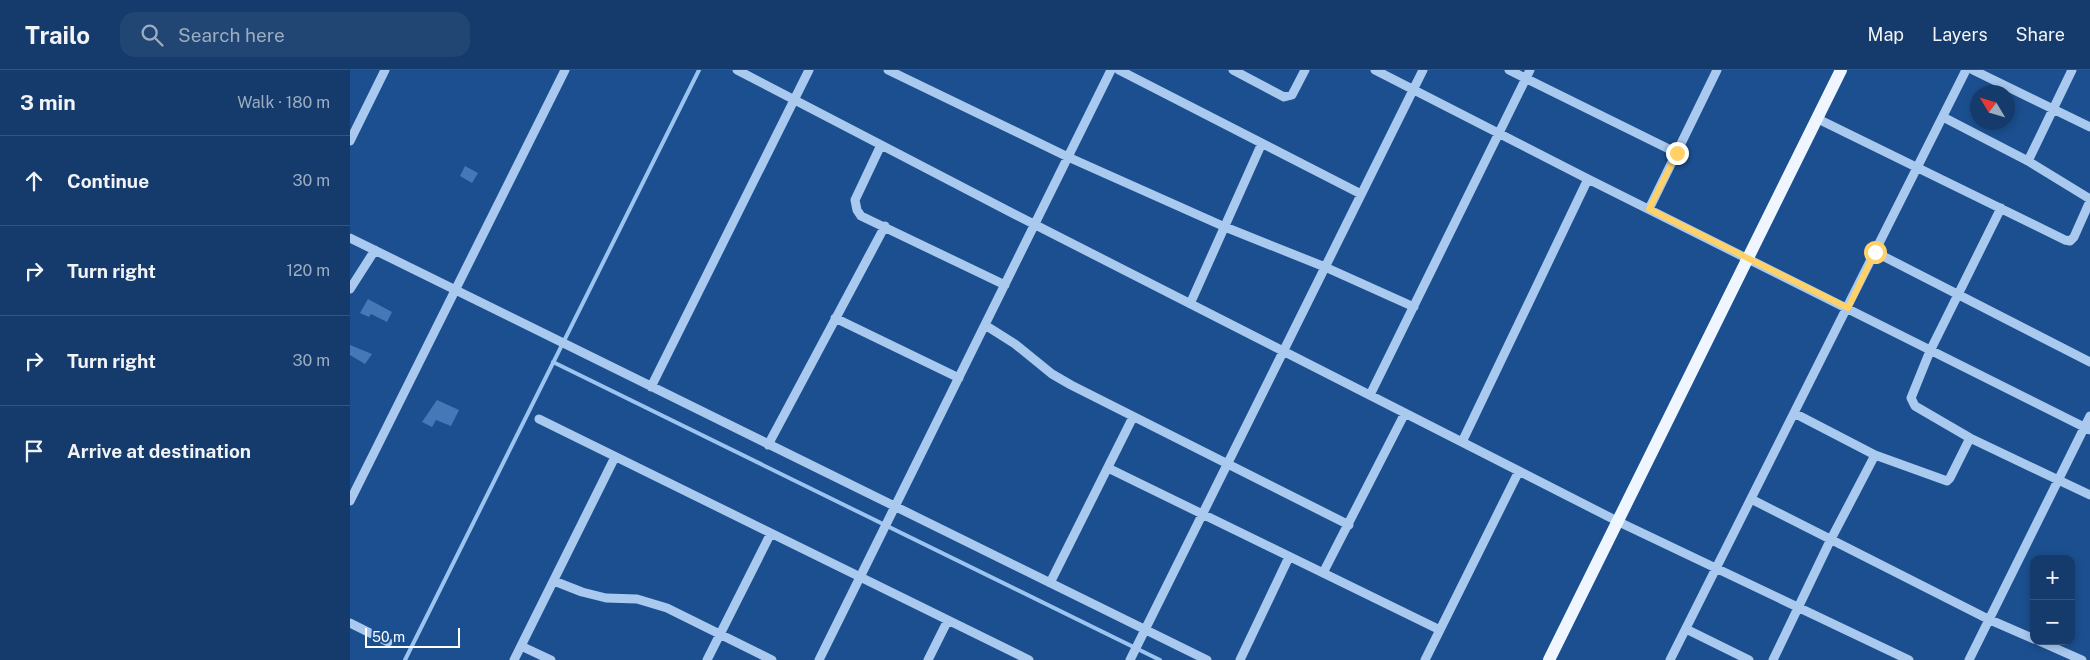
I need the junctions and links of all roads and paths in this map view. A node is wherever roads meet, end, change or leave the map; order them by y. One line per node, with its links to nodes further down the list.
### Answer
1 (385, 70): 26 (street)
2 (565, 70): 48 (street)
3 (738, 70): 20 (street)
4 (810, 70): 20 (street)
5 (888, 70): 30 (street)
6 (1111, 70): 30 (street)
7 (1119, 70): 27 (street)
8 (1232, 70): 9 (street)
9 (1305, 70)
10 (1375, 70): 19 (street)
11 (1422, 70): 19 (street)
12 (1509, 70): 18 (street)
13 (1717, 70): 29 (street)
14 (1841, 70): 22 (main road)
15 (1966, 70): 23 (street)
16 (1973, 70): 21 (street)
17 (2072, 70): 21 (street)
18 (1528, 74): 25 (street); 29 (street)
19 (1413, 89): 25 (street); 34 (street)
20 (795, 100): 28 (street); 59 (street)
21 (2053, 108): 24 (street); 31 (street)
22 (1816, 118): 32 (street); 44 (main road)
23 (1943, 118): 31 (street); 32 (street)
24 (2090, 126)
25 (1499, 133): 33 (street); 51 (street)
26 (350, 141)
27 (1262, 143): 34 (street); 40 (street)
28 (881, 145): 38 (street); 39 (street)
29 (1677, 153): 37 (street)
30 (1068, 157): 38 (street); 40 (street)
31 (2028, 161): 35 (street)
32 (1917, 168): 36 (street); 43 (street)
33 (1588, 179): 37 (street); 68 (street)
34 (1361, 194): 45 (street)
35 (2090, 200): 36 (street)
36 (2000, 208): 49 (street)
37 (1649, 209): 44 (street)
38 (1034, 225): 46 (street); 50 (street)
39 (885, 226): 46 (street); 53 (street)
40 (1225, 228): 45 (street); 50 (street)
41 (350, 238): 42 (street)
42 (375, 250): 47 (street); 48 (street)
43 (1875, 252): 49 (street); 52 (street)
44 (1747, 259): 52 (street); 81 (main road)
45 (1325, 267): 51 (street); 55 (street)
46 (1005, 285): 54 (street)
47 (350, 289)
48 (455, 290): 59 (street); 78 (street)
49 (1957, 295): 56 (street); 57 (street)
50 (1190, 304): 55 (street)
51 (1414, 307): 60 (street)
52 (1848, 308): 56 (street); 62 (street)
53 (836, 318): 58 (street); 69 (street)
54 (985, 326): 58 (street); 64 (street)
55 (1283, 351): 60 (street); 72 (street)
56 (1930, 351): 66 (street); 67 (street)
57 (2090, 362)
58 (958, 378): 79 (street)
59 (651, 387): 69 (street)
60 (1370, 396): 61 (street)
61 (1405, 413): 68 (street); 82 (street)
62 (1794, 413): 70 (street); 77 (street)
63 (2090, 416): 66 (street)
64 (1133, 417): 72 (street); 73 (street)
65 (539, 419): 71 (street)
66 (2087, 429): 75 (street)
67 (1970, 438): 70 (street); 75 (street)
68 (1462, 442): 74 (street)
69 (768, 444): 79 (street)
70 (1875, 455): 84 (street)
71 (616, 457): 83 (street); 89 (street)
72 (1227, 465): 80 (street); 82 (street)
73 (1108, 468): 80 (street); 90 (street)
74 (1519, 471): 81 (street); 97 (street)
75 (2057, 479): 76 (street); 92 (street)
76 (2090, 496)
77 (1751, 499): 84 (street); 86 (street)
78 (350, 500)
79 (895, 507): 88 (street); 90 (street)
80 (1202, 514): 85 (street); 96 (street)
81 (1619, 522): 86 (street); 114 (main road)
82 (1349, 525): 87 (street)
83 (770, 533): 88 (street); 98 (street)
84 (1830, 541): 91 (street); 92 (street)
85 (1290, 557): 87 (street); 112 (street)
86 (1716, 568): 91 (street); 95 (street)
87 (1323, 573): 97 (street)
88 (860, 577): 93 (street); 107 (street)
89 (554, 581): 98 (street); 102 (street)
90 (1050, 583): 96 (street)
91 (1799, 607): 117 (street); 118 (street)
92 (1988, 619): 99 (street); 119 (street)
93 (948, 620): 108 (street); 109 (street)
94 (350, 623): 100 (street)
95 (1686, 629): 115 (street); 116 (street)
96 (1145, 630): 110 (street); 111 (street)
97 (1440, 630): 113 (street)
98 (720, 634): 105 (street); 106 (street)
99 (2030, 637)
100 (388, 642)
101 (2048, 645): 120 (street)
102 (522, 646): 103 (street); 104 (street)
103 (514, 660)
104 (551, 660)
105 (707, 660)
106 (772, 660)
107 (818, 660)
108 (928, 660)
109 (1028, 660)
110 (1130, 660)
111 (1207, 660)
112 (1240, 660)
113 (1425, 660)
114 (1549, 660)
115 (1670, 660)
116 (1749, 660)
117 (1773, 660)
118 (1909, 660)
119 (1969, 660)
120 (2082, 660)

